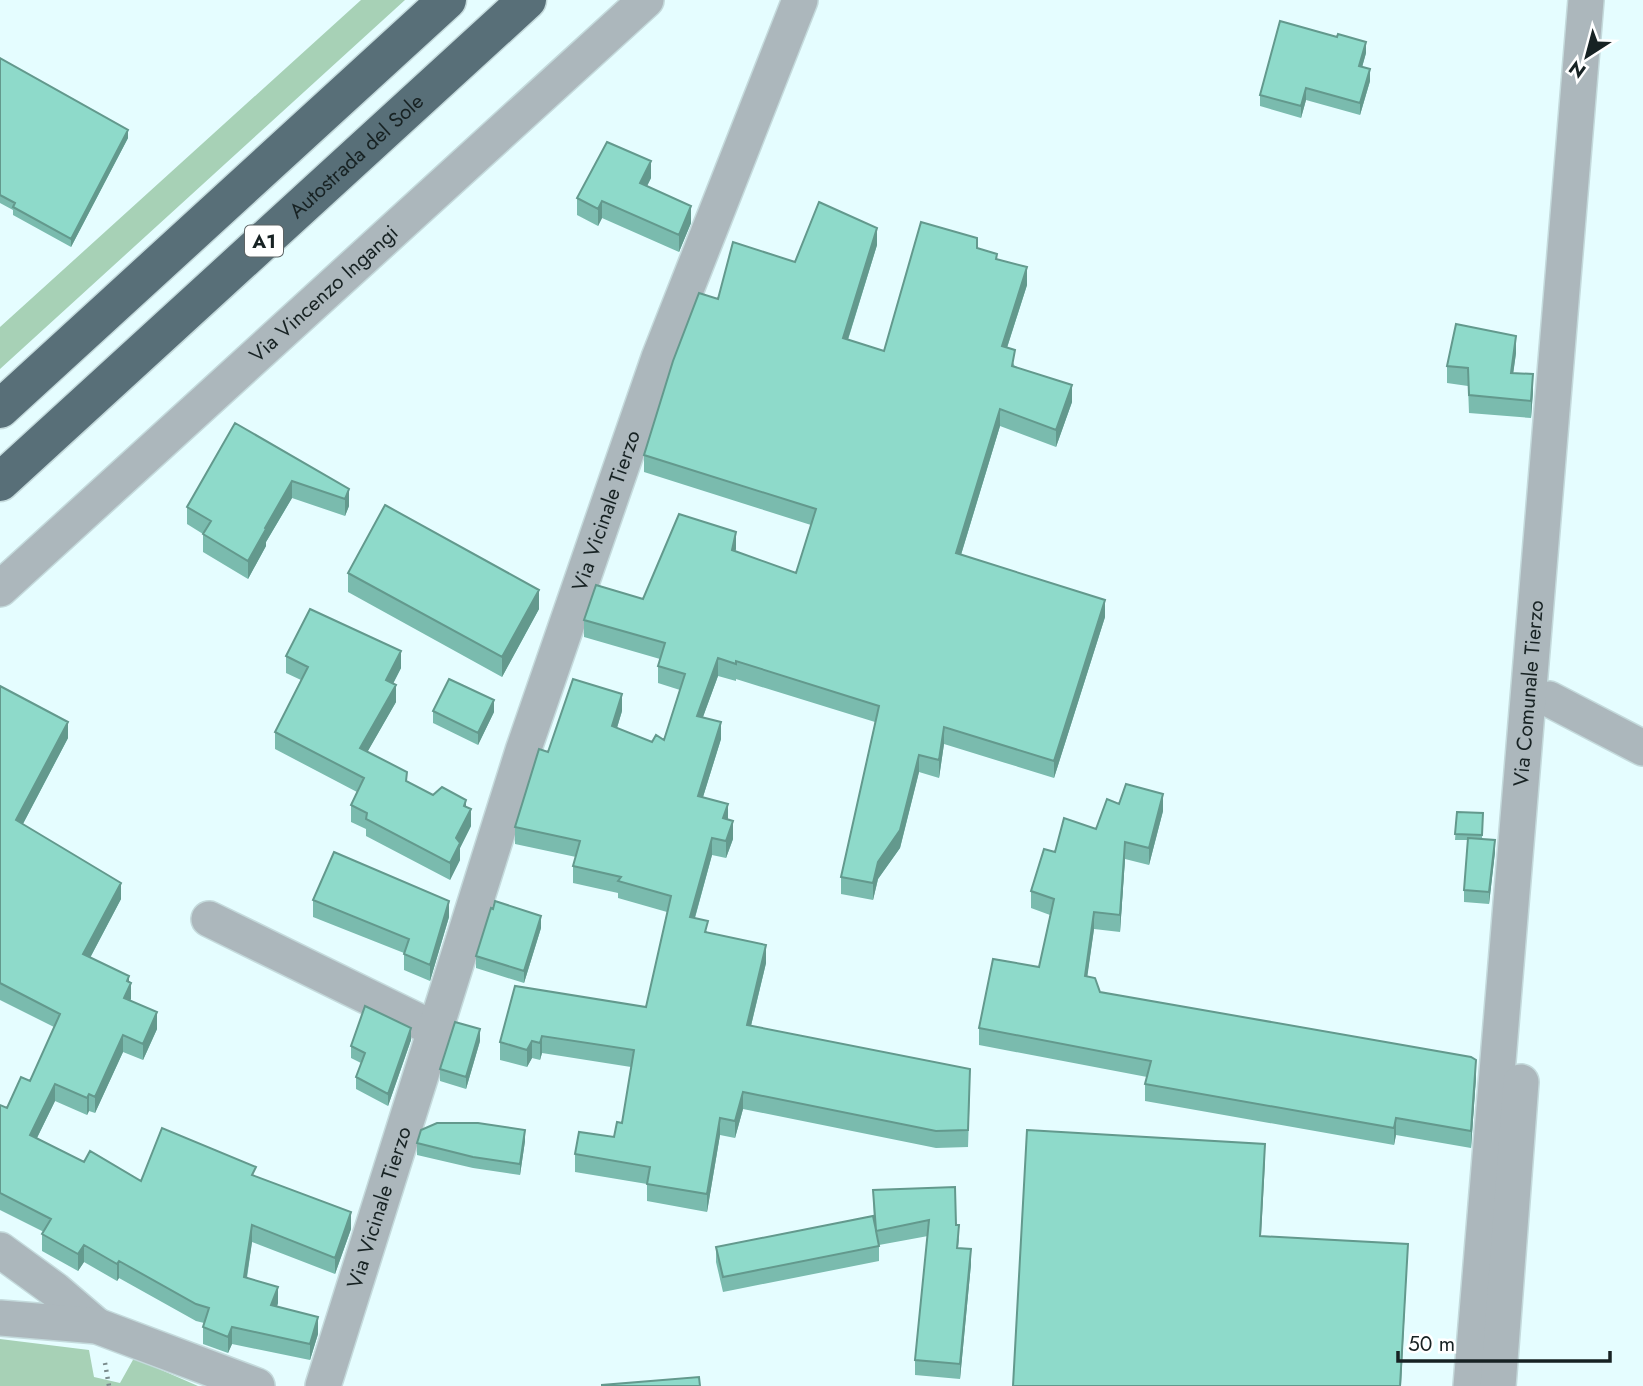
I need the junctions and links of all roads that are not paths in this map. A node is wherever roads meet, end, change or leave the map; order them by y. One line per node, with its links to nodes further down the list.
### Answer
1 (447, 0): 7 (highway, A1)
2 (527, 0): 8 (highway, Autostrada del Sole / A1)
3 (646, 0): 9 (street, Via Vincenzo Ingangi)
4 (800, 0): 13 (street, Via Vicinale Tierzo)
5 (1587, 0): 19 (street, Via Comunale Tierzo)
6 (1605, 0): 10 (street)
7 (0, 410)
8 (0, 482)
9 (0, 589)
10 (1549, 699): 11 (street); 20 (street)
11 (1643, 748)
12 (209, 919): 13 (street)
13 (436, 1030): 18 (street, Via Vicinale Tierzo)
14 (0, 1250): 16 (street)
15 (0, 1318): 16 (street)
16 (97, 1326): 17 (street)
17 (257, 1386)
18 (323, 1386)
19 (1471, 1386)
20 (1498, 1386)

